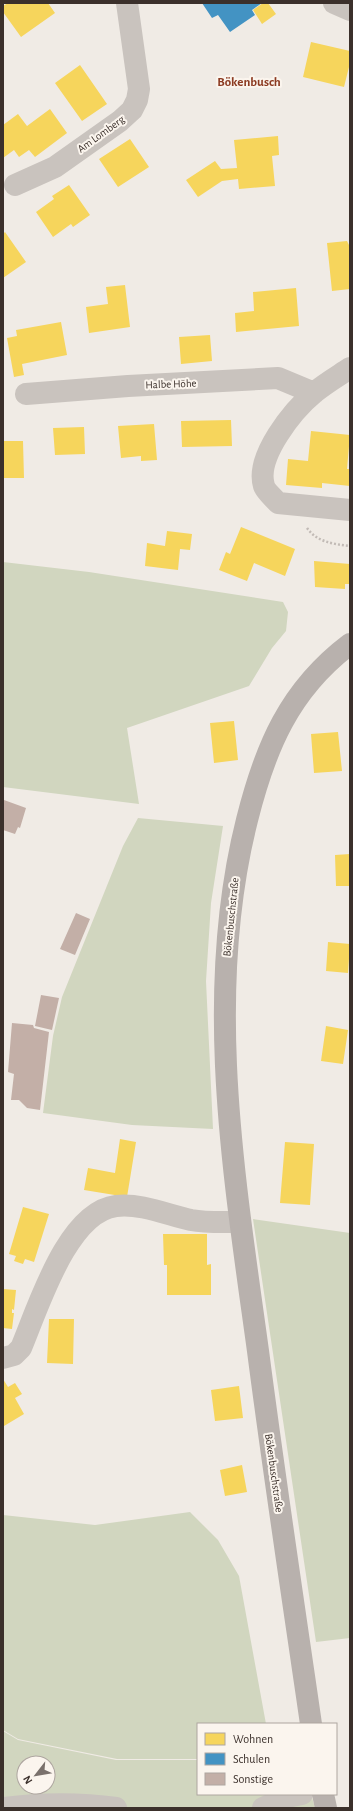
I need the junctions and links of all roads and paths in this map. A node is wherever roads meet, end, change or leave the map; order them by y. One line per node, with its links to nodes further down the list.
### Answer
1 (127, 3): 4 (street, Am Lomberg)
2 (334, 3): 3 (street)
3 (350, 10)
4 (15, 185)
5 (350, 368): 6 (street)
6 (314, 393): 7 (street, Halbe Höhe); 8 (street)
7 (26, 394)
8 (290, 504): 9 (street); 10 (path)
9 (350, 510)
10 (350, 546)
11 (350, 644): 12 (main road, Bökenbuschstraße)
12 (240, 1222): 13 (street); 14 (main road, Bökenbuschstraße)
13 (3, 1358)
14 (311, 1723)
15 (297, 1795): 19 (street)
16 (323, 1795): 20 (main road)
17 (6, 1808): 18 (street)
18 (116, 1808)
19 (262, 1808)
20 (326, 1808)

